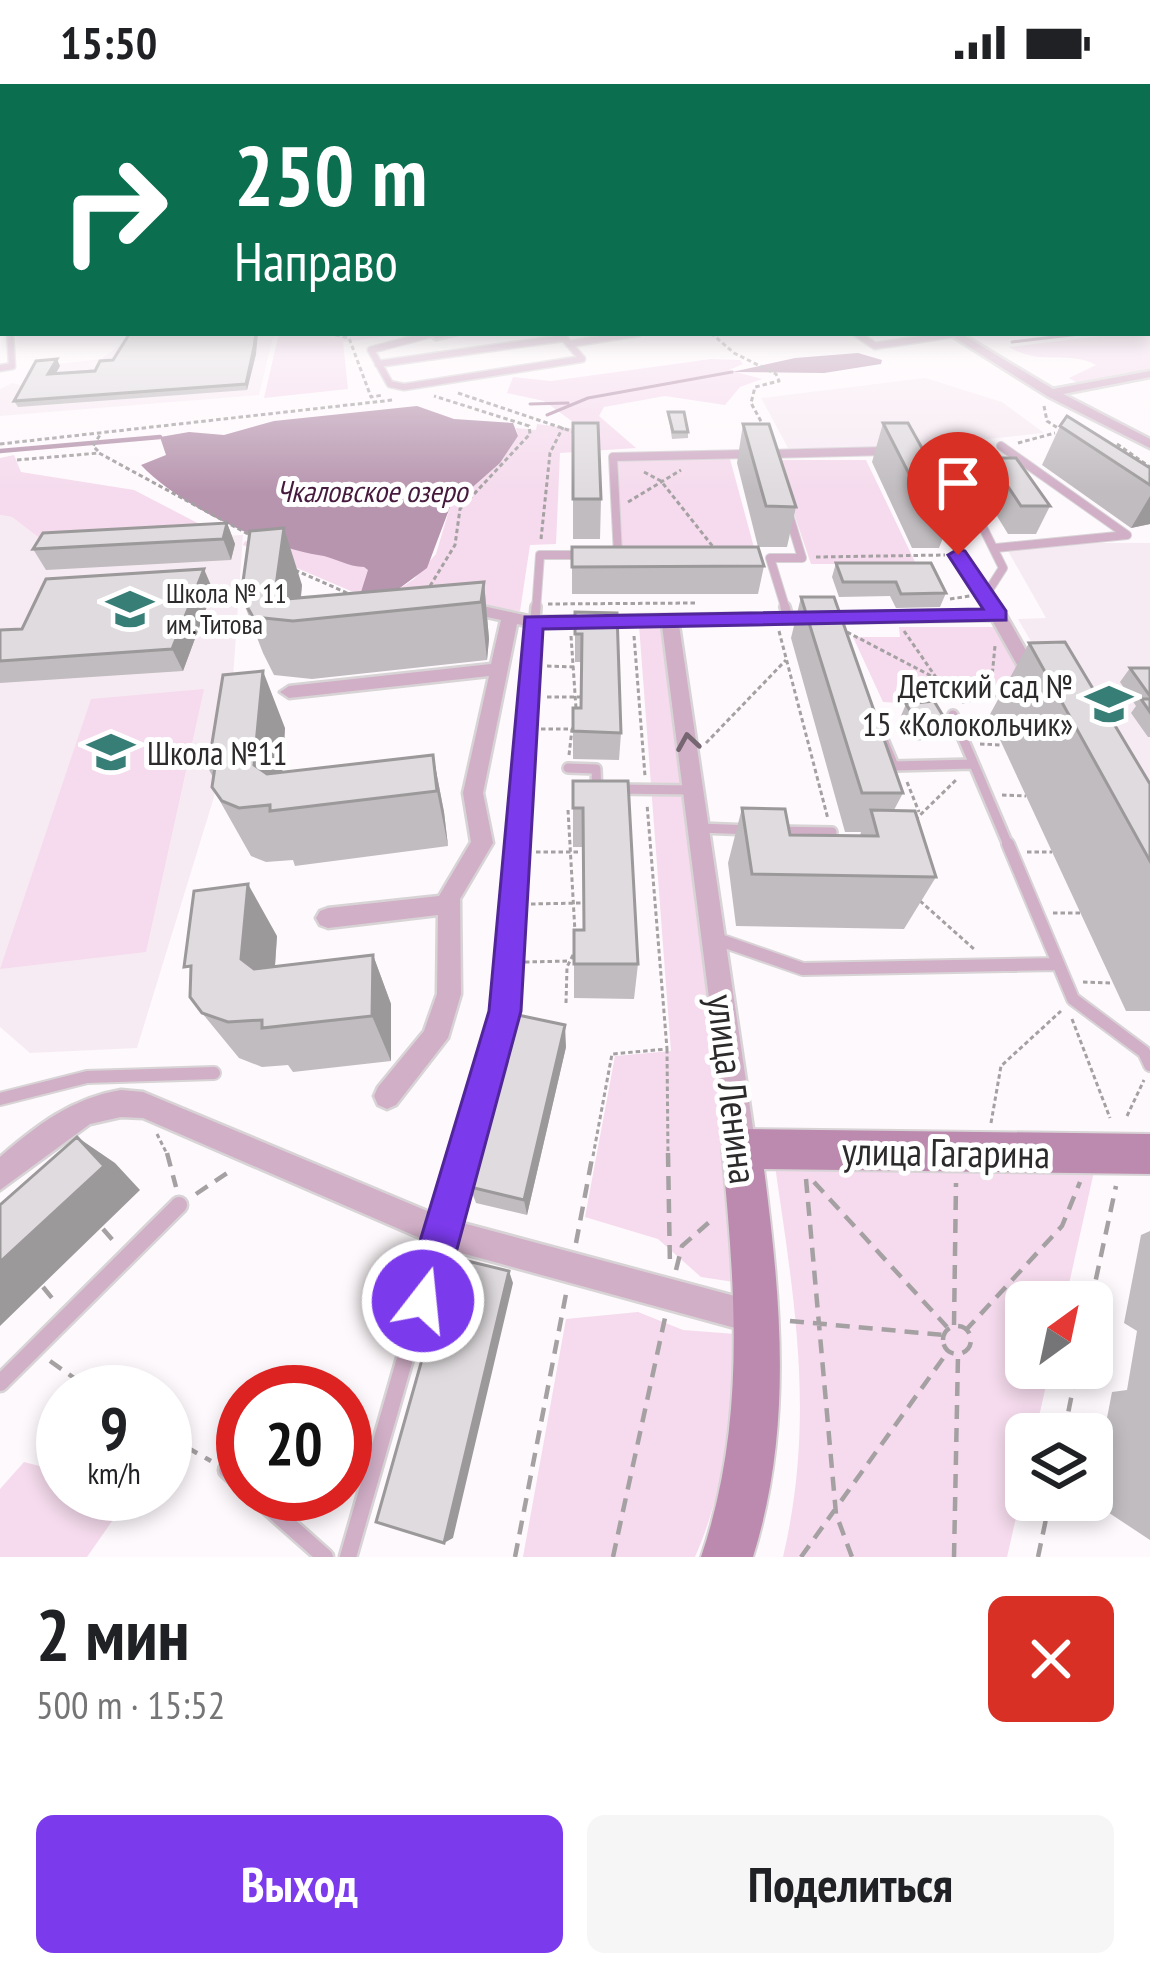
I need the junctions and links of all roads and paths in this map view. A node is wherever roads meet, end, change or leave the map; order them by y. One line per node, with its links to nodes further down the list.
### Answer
1 (372, 355): 6 (lane)
2 (444, 355): 6 (lane)
3 (578, 355): 6 (lane)
4 (741, 355): 16 (path)
5 (986, 355): 8 (street)
6 (378, 364)
7 (1150, 374): 8 (street)
8 (1050, 396): 14 (path); 18 (street)
9 (394, 400): 15 (path)
10 (521, 412): 11 (path); 11 (path); 12 (path)
11 (510, 420): 43 (path)
12 (563, 425): 24 (path); 36 (path)
13 (1066, 425): 14 (path)
14 (1061, 430): 19 (path)
15 (102, 433): 17 (path); 21 (path)
16 (764, 438): 22 (lane)
17 (0, 444)
18 (1150, 444)
19 (1001, 446): 20 (path); 29 (lane)
20 (903, 451): 22 (lane)
21 (99, 453): 25 (path); 34 (path)
22 (770, 454): 23 (lane); 26 (lane)
23 (709, 455): 24 (lane); 30 (path)
24 (613, 457): 30 (path); 32 (lane)
25 (17, 460)
26 (774, 467)
27 (1002, 477): 35 (lane)
28 (1024, 477): 29 (lane)
29 (1045, 477): 35 (lane)
30 (661, 481): 32 (path); 38 (path)
31 (784, 500): 39 (lane)
32 (615, 511): 36 (lane)
33 (939, 519): 37 (lane)
34 (251, 535)
35 (997, 548): 44 (lane)
36 (540, 555): 48 (lane)
37 (958, 555): 39 (path); 44 (lane)
38 (770, 558): 39 (lane); 52 (lane)
39 (802, 558)
40 (286, 566): 45 (path)
41 (643, 591): 50 (path)
42 (687, 591): 50 (path)
43 (424, 592)
44 (986, 592): 49 (lane)
45 (358, 598)
46 (445, 605): 48 (street)
47 (571, 612): 48 (street); 48 (path); 50 (street); 56 (path)
48 (526, 614): 55 (lane); 58 (street)
49 (998, 615): 51 (street); 63 (path); 64 (street)
50 (660, 617): 52 (street); 78 (path); 79 (street, улица Ленина, one-way to 50)
51 (894, 617): 53 (street); 59 (path)
52 (782, 618): 53 (street); 54 (path)
53 (834, 620): 59 (path)
54 (787, 659): 71 (path); 86 (path)
55 (530, 666): 56 (path); 61 (lane)
56 (574, 667): 57 (path); 62 (path)
57 (582, 667)
58 (501, 669): 60 (street); 95 (street)
59 (944, 682): 63 (path); 66 (path)
60 (289, 692)
61 (528, 697): 62 (path); 69 (lane)
62 (579, 697): 65 (path)
63 (990, 698): 64 (path); 66 (path)
64 (1046, 703)
65 (576, 711)
66 (955, 711): 74 (lane)
67 (877, 725): 75 (lane)
68 (574, 726): 69 (path); 70 (path); 76 (path)
69 (527, 728): 87 (lane)
70 (581, 729)
71 (698, 743)
72 (972, 744): 73 (path)
73 (1002, 745)
74 (973, 764): 75 (lane); 83 (path); 105 (lane)
75 (894, 766): 83 (path)
76 (568, 768): 77 (lane)
77 (597, 788): 78 (lane); 82 (lane)
78 (646, 790): 79 (lane); 126 (path)
79 (695, 790): 85 (street, улица Ленина)
80 (994, 795): 81 (path)
81 (1026, 796)
82 (568, 810): 88 (path)
83 (920, 814): 84 (path)
84 (909, 827)
85 (700, 828): 86 (lane); 100 (street, улица Ленина)
86 (832, 832)
87 (517, 852): 88 (path); 96 (lane)
88 (570, 852): 89 (path); 93 (path)
89 (583, 852)
90 (1019, 852): 91 (path)
91 (1052, 852)
92 (914, 896): 101 (path)
93 (574, 903): 94 (path); 96 (path); 102 (path)
94 (583, 903)
95 (449, 904): 99 (street); 111 (street)
96 (513, 905): 104 (lane)
97 (1045, 913): 98 (path)
98 (1080, 913)
99 (328, 918)
100 (714, 938): 105 (lane); 118 (street, улица Ленина)
101 (981, 956)
102 (570, 961): 103 (path); 104 (path); 108 (path)
103 (583, 961)
104 (509, 962): 125 (lane)
105 (1058, 964): 109 (lane)
106 (1075, 982): 107 (path)
107 (1113, 982)
108 (566, 1003)
109 (1150, 1066): 114 (path)
110 (214, 1073): 112 (lane)
111 (387, 1096)
112 (0, 1099)
113 (143, 1106): 117 (street); 122 (street); 124 (path)
114 (1127, 1117)
115 (1110, 1118): 116 (path)
116 (992, 1127)
117 (242, 1149): 124 (path); 125 (street)
118 (742, 1149): 119 (street, улица Гагарина); 123 (street, улица Ленина)
119 (956, 1154): 120 (street, улица Гагарина); 131 (path)
120 (1134, 1165): 127 (path)
121 (1084, 1171): 132 (path)
122 (0, 1176)
123 (747, 1201): 128 (path); 129 (street, улица Ленина)
124 (179, 1205): 133 (lane)
125 (443, 1233): 126 (street); 142 (lane)
126 (572, 1268): 128 (street); 143 (path)
127 (1098, 1281)
128 (670, 1295): 129 (street)
129 (757, 1318): 130 (path); 144 (street, улица Ленина)
130 (821, 1324): 131 (path); 131 (path); 138 (path)
131 (948, 1329): 132 (path); 134 (path)
132 (965, 1331): 135 (path)
133 (33, 1350): 136 (path); 137 (lane)
134 (950, 1350): 135 (path); 138 (path)
135 (958, 1355): 147 (path)
136 (55, 1365)
137 (0, 1383)
138 (836, 1514): 145 (path); 146 (path)
139 (284, 1521): 141 (lane)
140 (1046, 1521): 148 (path)
141 (325, 1557)
142 (348, 1557)
143 (515, 1557)
144 (727, 1557)
145 (801, 1557)
146 (852, 1557)
147 (954, 1557)
148 (1038, 1557)

